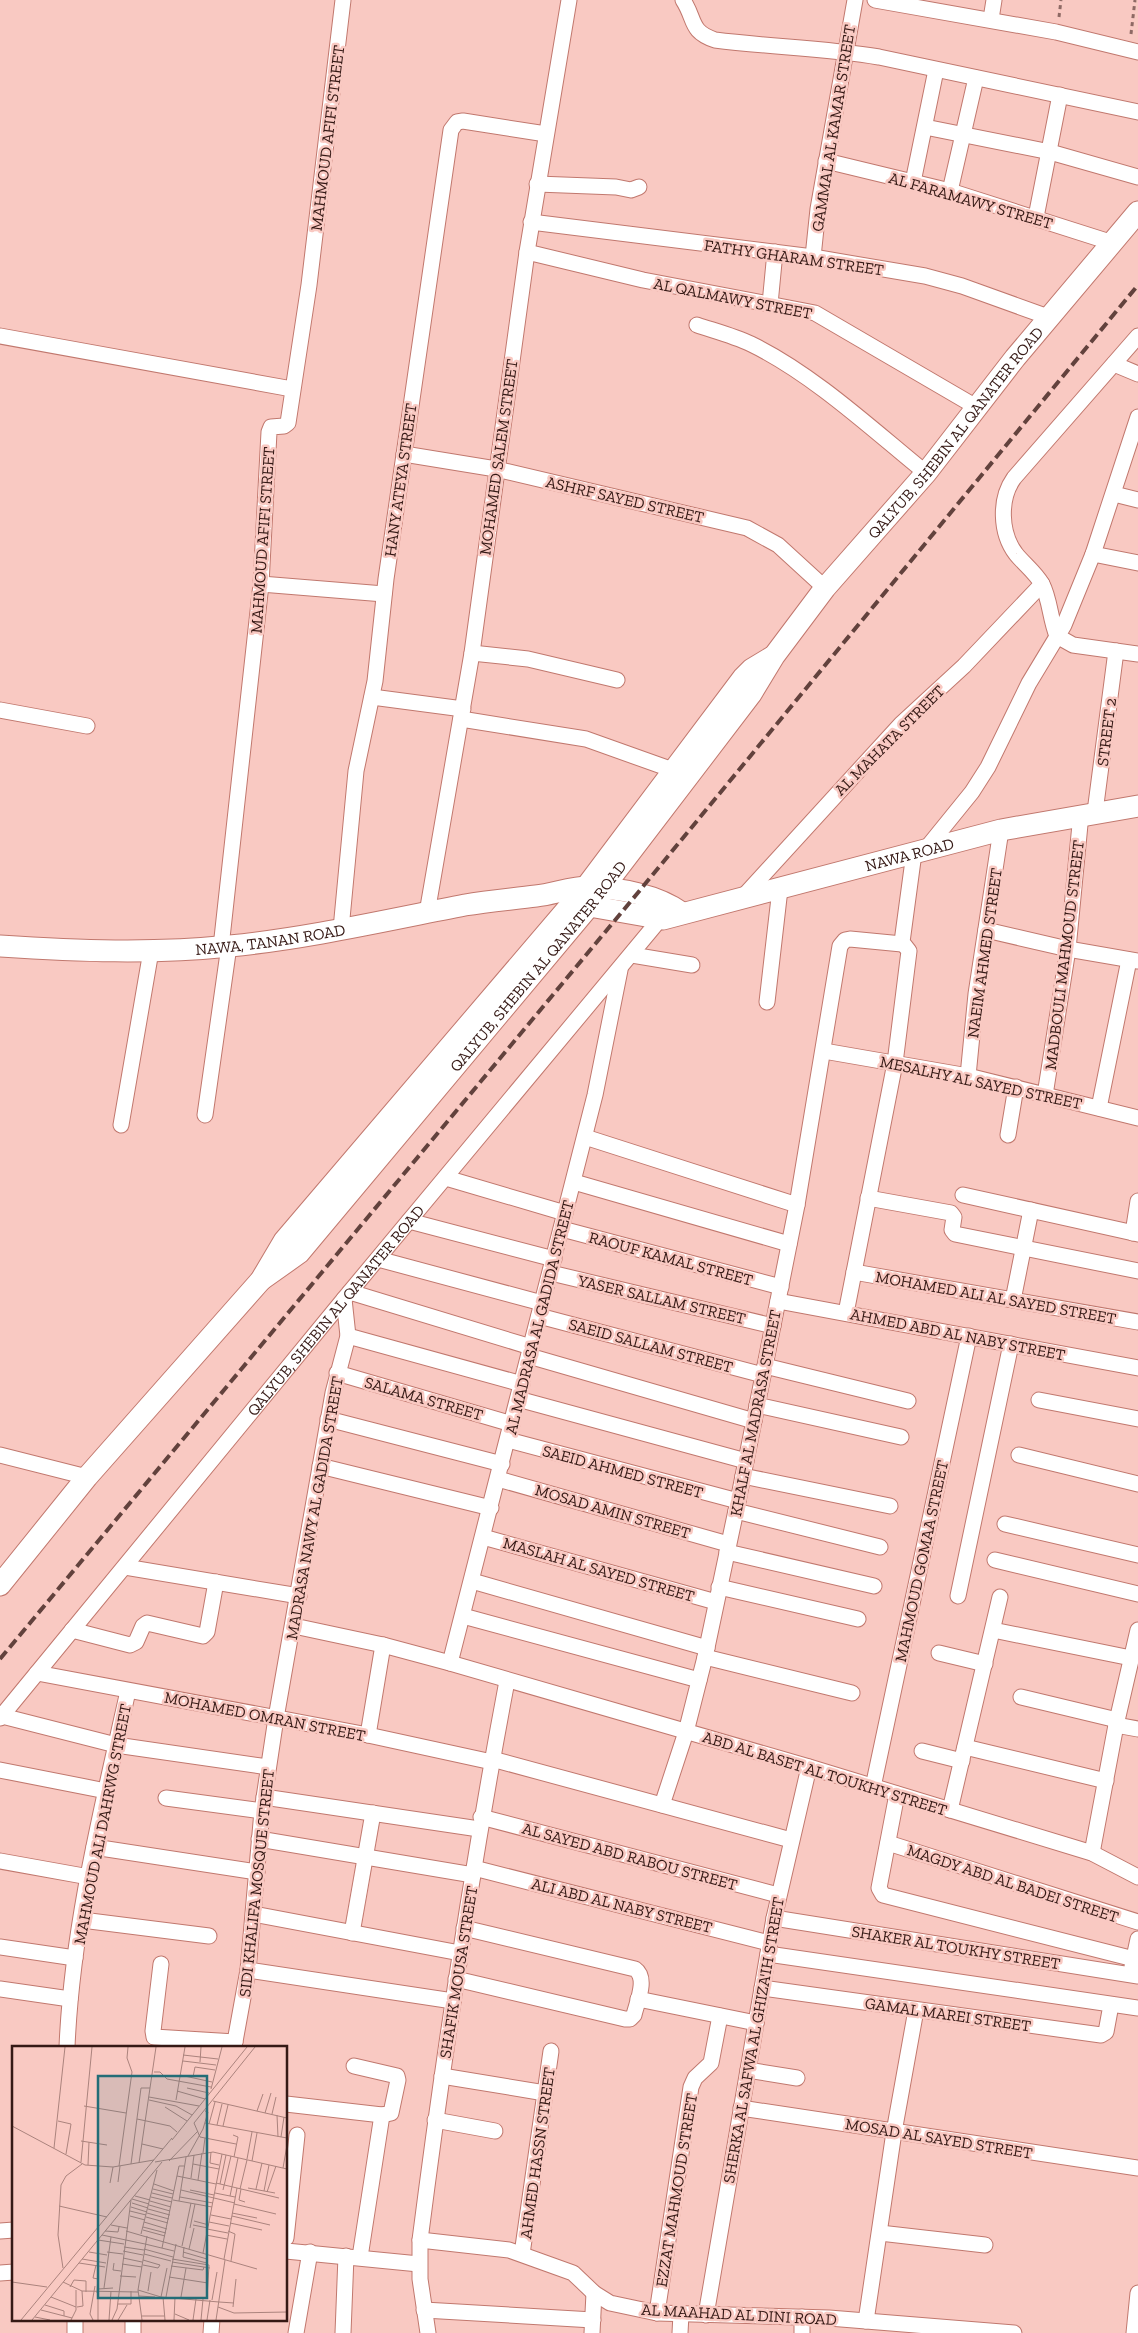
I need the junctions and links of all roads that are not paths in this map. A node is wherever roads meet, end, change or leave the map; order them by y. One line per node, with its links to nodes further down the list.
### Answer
1 (343, 0): 38 (street, MAHMOUD AFIFI STREET)
2 (569, 0): 15 (street, MOHAMED SALEM STREET)
3 (683, 0): 9 (street)
4 (855, 0): 9 (street, GAMMAL AL KAMAR STREET)
5 (875, 0): 7 (street)
6 (994, 0): 7 (street)
7 (992, 19): 8 (street)
8 (1134, 51)
9 (846, 52): 10 (street); 18 (street, GAMMAL AL KAMAR STREET)
10 (936, 70): 11 (street); 14 (street)
11 (976, 78): 12 (street); 16 (street)
12 (1060, 95): 13 (street); 17 (street)
13 (1138, 112)
14 (925, 127): 16 (street); 20 (street)
15 (546, 134): 21 (street, MOHAMED SALEM STREET); 41 (street, HANY ATEYA STREET)
16 (963, 134): 17 (street); 23 (street)
17 (1050, 152): 19 (street); 25 (street)
18 (826, 161): 20 (street, AL FARAMAWY STREET); 30 (street, GAMMAL AL KAMAR STREET)
19 (1138, 177)
20 (913, 182): 23 (street, AL FARAMAWY STREET)
21 (538, 184): 22 (street); 26 (street, MOHAMED SALEM STREET)
22 (639, 187)
23 (950, 191): 25 (street, AL FARAMAWY STREET)
24 (1138, 212): 27 (main road, QALYUB, SHEBIN AL QANATER ROAD)
25 (1036, 217): 27 (street, AL FARAMAWY STREET)
26 (531, 222): 28 (street, MOHAMED SALEM STREET); 29 (street, FATHY GHARAM STREET)
27 (1113, 244): 32 (main road, QALYUB, SHEBIN AL QANATER ROAD)
28 (527, 252): 31 (street, AL QALMAWY STREET); 42 (street, MOHAMED SALEM STREET)
29 (775, 252): 30 (street, FATHY GHARAM STREET); 31 (street)
30 (813, 257): 32 (street, FATHY GHARAM STREET)
31 (770, 304): 39 (street, AL QALMAWY STREET)
32 (1051, 318): 39 (main road, QALYUB, SHEBIN AL QANATER ROAD)
33 (697, 326): 43 (street)
34 (0, 336): 38 (street)
35 (1138, 336): 36 (street)
36 (1114, 364): 37 (street); 49 (street)
37 (1138, 374)
38 (292, 389): 48 (street, MAHMOUD AFIFI STREET)
39 (978, 408): 43 (main road, QALYUB, SHEBIN AL QANATER ROAD)
40 (1138, 417): 44 (street)
41 (404, 454): 42 (street, ASHRF SAYED STREET); 51 (street, HANY ATEYA STREET)
42 (496, 469): 50 (street, ASHRF SAYED STREET); 54 (street, MOHAMED SALEM STREET)
43 (926, 473): 50 (main road, QALYUB, SHEBIN AL QANATER ROAD)
44 (1114, 494): 45 (street); 46 (street)
45 (1138, 500)
46 (1093, 554): 47 (street); 52 (street)
47 (1138, 563)
48 (261, 584): 51 (street); 76 (street, MAHMOUD AFIFI STREET)
49 (1042, 584): 52 (street); 69 (street, AL MAHATA STREET)
50 (826, 588): 56 (main road, QALYUB, SHEBIN AL QANATER ROAD)
51 (384, 594): 58 (street, HANY ATEYA STREET)
52 (1057, 636): 53 (street); 66 (street)
53 (1116, 651): 55 (street); 64 (street, STREET 2)
54 (472, 653): 57 (street); 60 (street, MOHAMED SALEM STREET)
55 (1138, 654)
56 (774, 656): 62 (main road, QALYUB, SHEBIN AL QANATER ROAD); 68 (main road, QALYUB, SHEBIN AL QANATER ROAD)
57 (617, 680)
58 (372, 697): 60 (street); 72 (street, HANY ATEYA STREET)
59 (0, 710): 61 (street)
60 (462, 714): 62 (street); 71 (street, MOHAMED SALEM STREET)
61 (87, 726)
62 (673, 770): 68 (main road, QALYUB, SHEBIN AL QANATER ROAD)
63 (1138, 806): 64 (main road, NAWA ROAD)
64 (1088, 813): 65 (main road, NAWA ROAD); 77 (street, MADBOULI MAHMOUD STREET)
65 (1002, 830): 66 (main road, NAWA ROAD); 73 (street, NAEIM AHMED STREET)
66 (919, 851): 67 (main road, NAWA ROAD); 74 (street)
67 (780, 889): 69 (main road, NAWA ROAD); 83 (street)
68 (588, 896): 70 (main road, NAWA ROAD); 71 (main road, NAWA, TANAN ROAD); 143 (main road, QALYUB, SHEBIN AL QANATER ROAD)
69 (740, 900): 70 (main road, NAWA ROAD)
70 (672, 912): 79 (street, QALYUB, SHEBIN AL QANATER ROAD)
71 (427, 913): 72 (main road, NAWA, TANAN ROAD)
72 (341, 929): 76 (main road, NAWA, TANAN ROAD)
73 (986, 930): 77 (street); 86 (street, NAEIM AHMED STREET)
74 (902, 944): 84 (street, KHALF AL MADRASA STREET); 85 (street)
75 (0, 946): 78 (main road, NAWA, TANAN ROAD)
76 (225, 946): 78 (main road, NAWA, TANAN ROAD); 90 (street, MAHMOUD AFIFI STREET)
77 (1068, 949): 80 (street); 88 (street, MADBOULI MAHMOUD STREET)
78 (151, 951): 92 (street)
79 (632, 955): 81 (street); 82 (street, QALYUB, SHEBIN AL QANATER ROAD)
80 (1134, 960): 89 (street)
81 (692, 966)
82 (620, 969): 94 (street, AL MADRASA AL GADIDA STREET); 95 (street, QALYUB, SHEBIN AL QANATER ROAD)
83 (767, 1002)
84 (824, 1051): 85 (street, MESALHY AL SAYED STREET); 100 (street, KHALF AL MADRASA STREET)
85 (895, 1063): 86 (street, MESALHY AL SAYED STREET); 98 (street)
86 (968, 1076): 87 (street, MESALHY AL SAYED STREET)
87 (1016, 1087): 88 (street, MESALHY AL SAYED STREET); 93 (street)
88 (1045, 1095): 89 (street, MESALHY AL SAYED STREET)
89 (1099, 1108): 91 (street, MESALHY AL SAYED STREET)
90 (205, 1115)
91 (1138, 1118)
92 (121, 1125)
93 (1008, 1135)
94 (585, 1137): 96 (street, AL MADRASA AL GADIDA STREET); 100 (street)
95 (446, 1178): 102 (street); 103 (street, QALYUB, SHEBIN AL QANATER ROAD)
96 (574, 1182): 102 (street, AL MADRASA AL GADIDA STREET); 106 (street)
97 (964, 1195): 101 (street)
98 (868, 1198): 107 (street); 111 (street)
99 (1138, 1202): 105 (street)
100 (798, 1204): 106 (street, KHALF AL MADRASA STREET)
101 (1031, 1210): 105 (street); 107 (street)
102 (566, 1214): 104 (street, AL MADRASA AL GADIDA STREET)
103 (409, 1222): 108 (street, QALYUB, SHEBIN AL QANATER ROAD); 109 (street, YASER SALLAM STREET)
104 (562, 1229): 109 (street, AL MADRASA AL GADIDA STREET); 112 (street, RAOUF KAMAL STREET)
105 (1135, 1234)
106 (789, 1244): 112 (street, KHALF AL MADRASA STREET)
107 (1024, 1248): 110 (street); 114 (street)
108 (378, 1259): 113 (street, QALYUB, SHEBIN AL QANATER ROAD); 115 (street, SAEID SALLAM STREET)
109 (552, 1266): 115 (street, AL MADRASA AL GADIDA STREET); 118 (street, YASER SALLAM STREET)
110 (1138, 1271)
111 (854, 1272): 114 (street, MOHAMED ALI AL SAYED STREET); 116 (street)
112 (780, 1294): 116 (street, AHMED ABD AL NABY STREET); 118 (street, KHALF AL MADRASA STREET)
113 (347, 1296): 119 (street, MADRASA NAWY AL GADIDA STREET); 122 (street); 154 (street, QALYUB, SHEBIN AL QANATER ROAD)
114 (1013, 1300): 117 (street, MOHAMED ALI AL SAYED STREET)
115 (541, 1310): 122 (street, AL MADRASA AL GADIDA STREET); 124 (street, SAEID SALLAM STREET)
116 (846, 1313): 120 (street, AHMED ABD AL NABY STREET)
117 (1138, 1322)
118 (773, 1326): 124 (street, KHALF AL MADRASA STREET)
119 (348, 1336): 125 (street, MADRASA NAWY AL GADIDA STREET); 126 (street)
120 (969, 1336): 121 (street, AHMED ABD AL NABY STREET); 197 (street, MAHMOUD GOMAA STREET)
121 (1011, 1344): 123 (street, AHMED ABD AL NABY STREET); 162 (street)
122 (530, 1352): 126 (street, AL MADRASA AL GADIDA STREET); 133 (street)
123 (1138, 1368)
124 (764, 1370): 129 (street, SAEID SALLAM STREET); 130 (street, KHALF AL MADRASA STREET)
125 (337, 1373): 131 (street, MADRASA NAWY AL GADIDA STREET); 134 (street, SALAMA STREET)
126 (522, 1384): 127 (street, AL MADRASA AL GADIDA STREET)
127 (518, 1399): 134 (street, AL MADRASA AL GADIDA STREET); 139 (street)
128 (1039, 1400): 132 (street)
129 (908, 1401)
130 (757, 1405): 133 (street, KHALF AL MADRASA STREET); 135 (street)
131 (328, 1419): 140 (street, MADRASA NAWY AL GADIDA STREET); 141 (street, MOSAD AMIN STREET)
132 (1138, 1419)
133 (754, 1421): 139 (street, KHALF AL MADRASA STREET)
134 (512, 1424): 136 (street, AL MADRASA AL GADIDA STREET)
135 (901, 1437)
136 (508, 1440): 141 (street, AL MADRASA AL GADIDA STREET); 145 (street, SAEID AHMED STREET)
137 (0, 1455): 143 (street)
138 (1020, 1455): 144 (street)
139 (746, 1460): 142 (street, KHALF AL MADRASA STREET)
140 (320, 1466): 147 (street); 161 (street, MADRASA NAWY AL GADIDA STREET)
141 (500, 1472): 147 (street, AL MADRASA AL GADIDA STREET); 151 (street, MOSAD AMIN STREET)
142 (743, 1476): 145 (street, KHALF AL MADRASA STREET); 146 (street)
143 (87, 1477): 157 (main road, QALYUB, SHEBIN AL QANATER ROAD)
144 (1138, 1484)
145 (737, 1506): 150 (street, SAEID AHMED STREET); 151 (street, KHALF AL MADRASA STREET)
146 (890, 1506)
147 (491, 1508): 149 (street, AL MADRASA AL GADIDA STREET)
148 (1005, 1524): 152 (street)
149 (483, 1537): 155 (street, AL MADRASA AL GADIDA STREET); 164 (street, MASLAH AL SAYED STREET)
150 (880, 1547)
151 (727, 1548): 158 (street, MOSAD AMIN STREET); 159 (street, KHALF AL MADRASA STREET)
152 (1138, 1555)
153 (995, 1560): 160 (street)
154 (124, 1567): 156 (street); 168 (street, QALYUB, SHEBIN AL QANATER ROAD)
155 (472, 1580): 165 (street, AL MADRASA AL GADIDA STREET); 172 (street)
156 (216, 1582): 161 (street); 168 (street)
157 (0, 1585)
158 (874, 1586)
159 (719, 1587): 164 (street, KHALF AL MADRASA STREET); 166 (street)
160 (1138, 1594)
161 (299, 1596): 167 (street, MADRASA NAWY AL GADIDA STREET)
162 (958, 1596)
163 (1000, 1597): 169 (street)
164 (716, 1602): 172 (street, KHALF AL MADRASA STREET)
165 (463, 1616): 174 (street, AL MADRASA AL GADIDA STREET); 178 (street)
166 (858, 1619)
167 (294, 1626): 171 (street, ABD AL BASET AL TOUKHY STREET); 184 (street, MADRASA NAWY AL GADIDA STREET)
168 (72, 1630): 177 (street, QALYUB, SHEBIN AL QANATER ROAD)
169 (993, 1630): 175 (street); 176 (street)
170 (1138, 1630): 176 (street)
171 (383, 1645): 174 (street, ABD AL BASET AL TOUKHY STREET); 188 (street)
172 (706, 1652): 178 (street, KHALF AL MADRASA STREET); 181 (street)
173 (939, 1653): 175 (street)
174 (450, 1663): 179 (street, ABD AL BASET AL TOUKHY STREET)
175 (984, 1664): 191 (street)
176 (1133, 1664): 185 (street)
177 (37, 1673): 180 (street, MOHAMED OMRAN STREET); 183 (street, QALYUB, SHEBIN AL QANATER ROAD)
178 (699, 1680): 187 (street, KHALF AL MADRASA STREET)
179 (507, 1681): 187 (street, ABD AL BASET AL TOUKHY STREET); 192 (street, SHAFIK MOUSA STREET)
180 (128, 1691): 184 (street, MOHAMED OMRAN STREET); 189 (street, MAHMOUD ALI DAHRWG STREET)
181 (852, 1693)
182 (1021, 1697): 185 (street)
183 (1, 1717): 189 (street)
184 (276, 1718): 188 (street, MOHAMED OMRAN STREET); 193 (street, SIDI KHALIFA MOSQUE STREET)
185 (1116, 1723): 186 (street); 196 (street)
186 (1138, 1729)
187 (686, 1732): 194 (street, ABD AL BASET AL TOUKHY STREET); 202 (street, KHALF AL MADRASA STREET)
188 (368, 1735): 192 (street, MOHAMED OMRAN STREET)
189 (116, 1745): 193 (street); 198 (street, MAHMOUD ALI DAHRWG STREET)
190 (922, 1751): 191 (street)
191 (964, 1754): 196 (street); 203 (street)
192 (492, 1761): 202 (street, MOHAMED OMRAN STREET); 205 (street, SHAFIK MOUSA STREET)
193 (268, 1767): 201 (street, SIDI KHALIFA MOSQUE STREET)
194 (808, 1767): 197 (street, ABD AL BASET AL TOUKHY STREET); 207 (street, SHERKA AL SAFWA AL GHIZA'IH STREET)
195 (0, 1770): 198 (street)
196 (1106, 1781): 210 (street)
197 (873, 1787): 199 (street, ABD AL BASET AL TOUKHY STREET)
198 (106, 1791): 209 (street, MAHMOUD ALI DAHRWG STREET)
199 (897, 1794): 203 (street, ABD AL BASET AL TOUKHY STREET); 208 (street)
200 (166, 1798): 201 (street, AL SAYED ABD RABOU STREET)
201 (263, 1804): 204 (street, AL SAYED ABD RABOU STREET); 206 (street, SIDI KHALIFA MOSQUE STREET)
202 (662, 1805): 207 (street, MOHAMED OMRAN STREET)
203 (950, 1810): 210 (street, ABD AL BASET AL TOUKHY STREET)
204 (373, 1813): 205 (street, AL SAYED ABD RABOU STREET); 211 (street)
205 (480, 1823): 213 (street, SHAFIK MOUSA STREET); 217 (street, AL SAYED ABD RABOU STREET)
206 (259, 1839): 211 (street, ALI ABD AL NABY STREET); 214 (street, SIDI KHALIFA MOSQUE STREET)
207 (791, 1840): 217 (street, SHERKA AL SAFWA AL GHIZA'IH STREET)
208 (888, 1843): 221 (street, MAGDY ABD AL BADEI STREET); 230 (street)
209 (94, 1847): 214 (street); 215 (street, MAHMOUD ALI DAHRWG STREET)
210 (1092, 1853): 216 (street, ABD AL BASET AL TOUKHY STREET)
211 (366, 1857): 213 (street, ALI ABD AL NABY STREET); 223 (street)
212 (0, 1861): 215 (street)
213 (473, 1871): 222 (street, SHAFIK MOUSA STREET); 227 (street, ALI ABD AL NABY STREET)
214 (257, 1872): 218 (street, SIDI KHALIFA MOSQUE STREET)
215 (89, 1877): 220 (street, MAHMOUD ALI DAHRWG STREET)
216 (1138, 1877)
217 (778, 1895): 219 (street, SHERKA AL SAFWA AL GHIZA'IH STREET)
218 (254, 1914): 223 (street); 232 (street, SIDI KHALIFA MOSQUE STREET)
219 (774, 1918): 227 (street, SHERKA AL SAFWA AL GHIZA'IH STREET); 233 (street, SHAKER AL TOUKHY STREET)
220 (82, 1920): 224 (street); 229 (street, MAHMOUD ALI DAHRWG STREET)
221 (1138, 1922)
222 (464, 1928): 228 (street, SHAFIK MOUSA STREET); 238 (street)
223 (352, 1933): 228 (street)
224 (209, 1936)
225 (1138, 1939): 230 (street)
226 (0, 1947): 229 (street)
227 (768, 1948): 235 (street, SHERKA AL SAFWA AL GHIZA'IH STREET); 240 (street, ALI ABD AL NABY STREET)
228 (460, 1953): 234 (street, SHAFIK MOUSA STREET)
229 (76, 1958): 237 (street, MAHMOUD ALI DAHRWG STREET)
230 (1134, 1959): 233 (street)
231 (161, 1964): 245 (street)
232 (248, 1970): 239 (street); 246 (street, SIDI KHALIFA MOSQUE STREET)
233 (1134, 1975)
234 (456, 1979): 238 (street); 239 (street, SHAFIK MOUSA STREET)
235 (762, 1988): 242 (street, GAMAL MAREI STREET); 244 (street, SHERKA AL SAFWA AL GHIZA'IH STREET)
236 (0, 1989): 237 (street)
237 (70, 1999): 247 (street, MAHMOUD ALI DAHRWG STREET)
238 (638, 1999): 243 (street)
239 (453, 2001): 251 (street, SHAFIK MOUSA STREET)
240 (1111, 2005): 241 (street, ALI ABD AL NABY STREET); 242 (street, GAMAL MAREI STREET)
241 (1138, 2008)
242 (916, 2010): 259 (street)
243 (720, 2016): 244 (street); 274 (street, EZZAT MAHMOUD STREET)
244 (756, 2023): 250 (street, SHERKA AL SAFWA AL GHIZA'IH STREET)
245 (154, 2042): 246 (street)
246 (235, 2045)
247 (66, 2046)
248 (551, 2051): 253 (street, AHMED HASSN STREET)
249 (354, 2066): 256 (street)
250 (748, 2070): 252 (street); 255 (street, SHERKA AL SAFWA AL GHIZA'IH STREET)
251 (442, 2076): 253 (street); 257 (street, SHAFIK MOUSA STREET)
252 (797, 2078)
253 (545, 2092): 268 (street, AHMED HASSN STREET)
254 (288, 2104): 256 (street)
255 (741, 2108): 259 (street, MOSAD AL SAYED STREET); 276 (street, SHERKA AL SAFWA AL GHIZA'IH STREET)
256 (387, 2113): 269 (street)
257 (436, 2120): 258 (street); 264 (street, SHAFIK MOUSA STREET)
258 (495, 2131)
259 (894, 2132): 261 (street, MOSAD AL SAYED STREET); 263 (street)
260 (297, 2135): 262 (street)
261 (1138, 2168)
262 (288, 2203)
263 (880, 2233): 265 (street); 281 (street)
264 (420, 2240): 268 (street, AL MAAHAD AL DINI ROAD); 270 (street, SHAFIK MOUSA STREET)
265 (985, 2245)
266 (288, 2251): 267 (street)
267 (310, 2252): 269 (street); 286 (street)
268 (522, 2254): 271 (street, AL MAAHAD AL DINI ROAD)
269 (353, 2256): 270 (street); 287 (street)
270 (419, 2264): 273 (street, SHAFIK MOUSA STREET)
271 (594, 2293): 274 (street, AL MAAHAD AL DINI ROAD); 282 (street)
272 (1138, 2293): 292 (street)
273 (424, 2310): 282 (street); 288 (street, SHAFIK MOUSA STREET)
274 (657, 2313): 275 (street, AL MAAHAD AL DINI ROAD)
275 (681, 2314): 276 (street, AL MAAHAD AL DINI ROAD); 289 (street)
276 (706, 2315): 277 (street, AL MAAHAD AL DINI ROAD)
277 (802, 2317): 281 (street, AL MAAHAD AL DINI ROAD); 290 (street)
278 (75, 2320): 283 (street)
279 (133, 2320): 284 (street)
280 (212, 2320): 285 (street)
281 (866, 2321): 291 (street, AL MAAHAD AL DINI ROAD)
282 (593, 2326)
283 (75, 2333)
284 (133, 2333)
285 (211, 2333)
286 (296, 2333)
287 (343, 2333)
288 (428, 2333)
289 (680, 2333)
290 (802, 2333)
291 (1014, 2333)
292 (1134, 2333)

